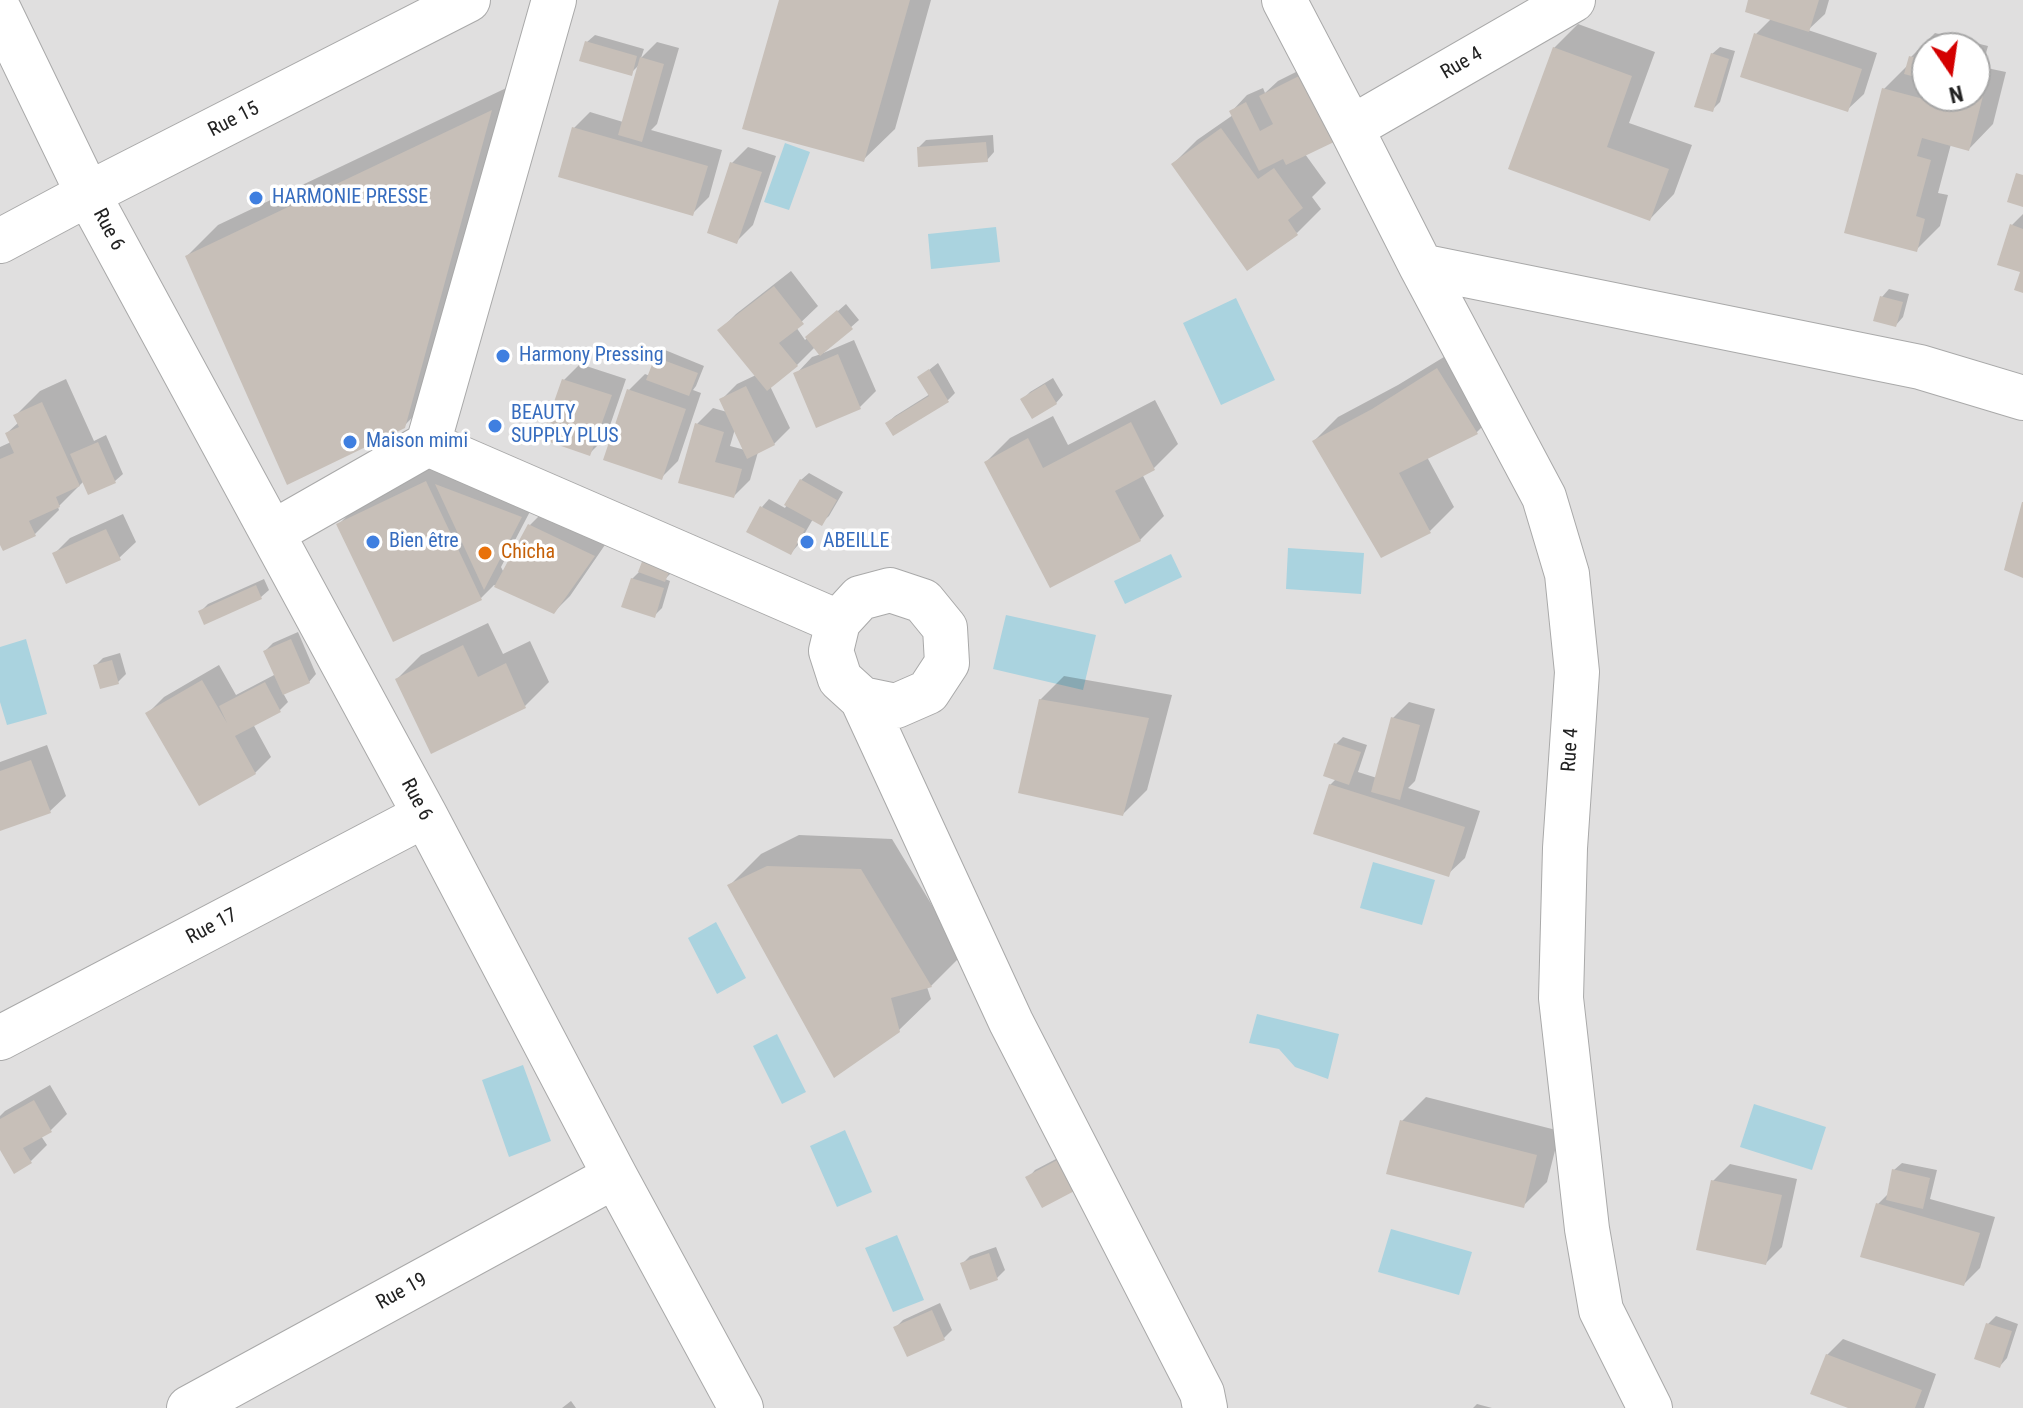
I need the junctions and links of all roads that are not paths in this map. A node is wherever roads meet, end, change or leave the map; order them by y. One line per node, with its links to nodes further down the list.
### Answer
1 (468, 0): 7 (street, Rue 15)
2 (554, 0): 11 (street)
3 (1284, 0): 6 (street, Rue 4)
4 (1573, 0): 6 (street, Rue 4)
5 (0, 12): 7 (street, Rue 6)
6 (1351, 128): 9 (street, Rue 4)
7 (88, 194): 8 (street, Rue 15); 12 (street, Rue 6)
8 (0, 241)
9 (1421, 266): 10 (street); 21 (street, Rue 4)
10 (2023, 398)
11 (428, 444): 12 (street); 13 (street)
12 (272, 533): 15 (street, Rue 6)
13 (838, 622): 14 (street); 14 (street)
14 (862, 699): 20 (street)
15 (425, 815): 16 (street, Rue 17); 17 (street, Rue 6)
16 (0, 1038)
17 (615, 1176): 18 (street, Rue 19); 19 (street, Rue 6)
18 (189, 1408)
19 (741, 1408)
20 (1205, 1408)
21 (1650, 1408)

